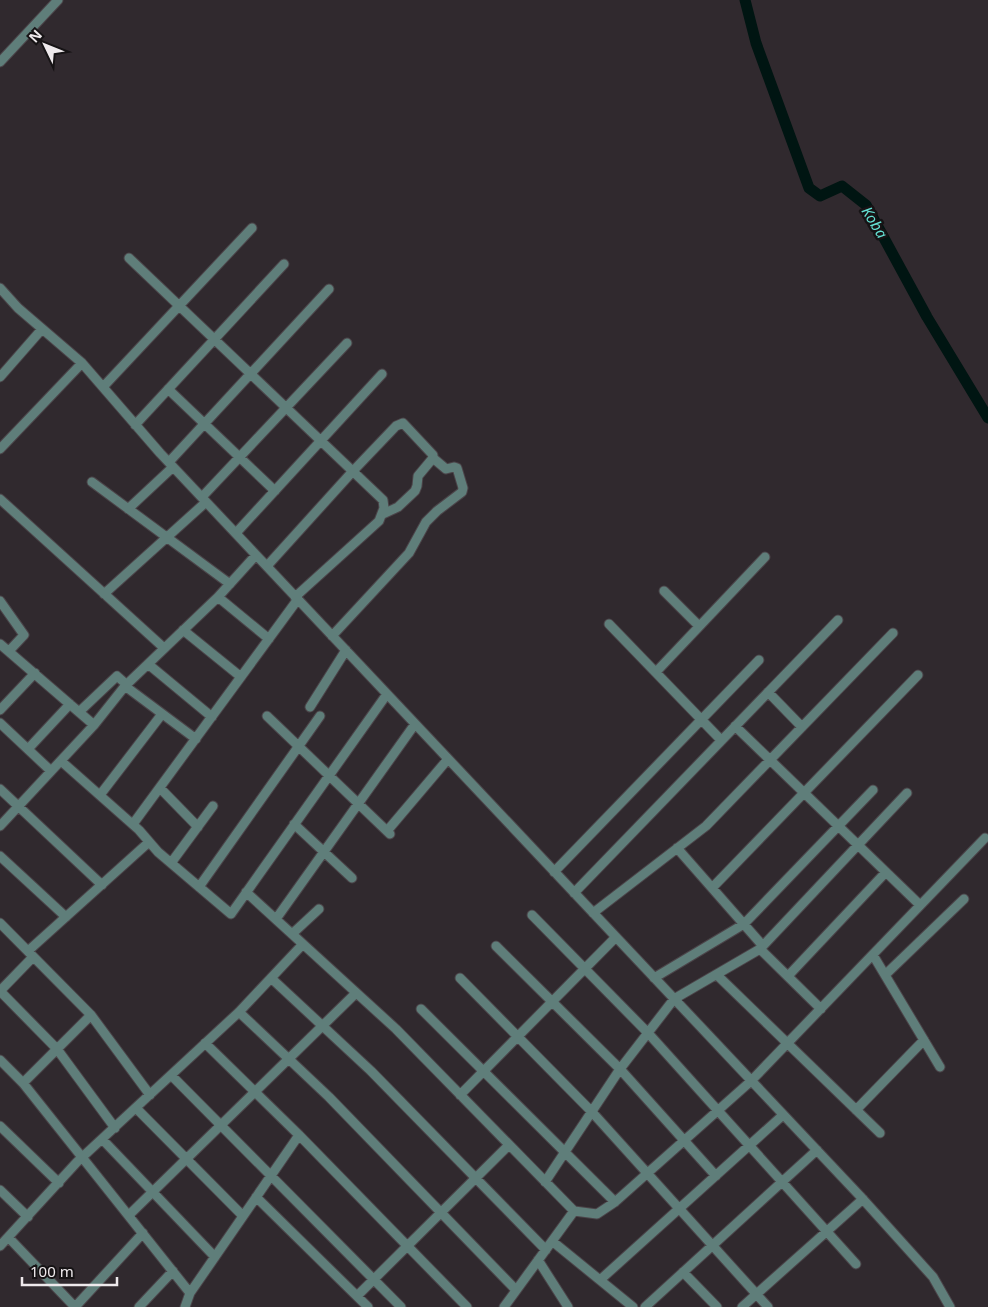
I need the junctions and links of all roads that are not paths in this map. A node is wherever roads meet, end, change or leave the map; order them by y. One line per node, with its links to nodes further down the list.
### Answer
1 (58, 0): 2 (street)
2 (0, 62)
3 (252, 228): 8 (street)
4 (129, 258): 8 (street)
5 (284, 264): 10 (street)
6 (0, 288): 9 (street)
7 (329, 289): 13 (street)
8 (179, 306): 10 (street); 16 (street)
9 (42, 329): 12 (street); 15 (street)
10 (214, 339): 13 (street); 17 (street)
11 (347, 343): 18 (street)
12 (82, 363): 16 (street); 22 (street)
13 (250, 374): 18 (street); 19 (street)
14 (382, 374): 21 (street)
15 (0, 377)
16 (103, 388): 20 (street)
17 (168, 389): 19 (street); 20 (street)
18 (286, 408): 21 (street); 23 (street)
19 (204, 424): 23 (street); 25 (street)
20 (135, 425): 25 (street)
21 (321, 441): 26 (street); 28 (street)
22 (0, 449)
23 (240, 457): 28 (street); 30 (street)
24 (433, 458): 26 (street); 32 (street); 49 (street)
25 (171, 465): 30 (street); 31 (street)
26 (353, 471): 32 (street); 37 (street)
27 (92, 482): 31 (street)
28 (275, 491): 33 (street)
29 (0, 499): 40 (street)
30 (204, 499): 33 (street); 34 (street)
31 (128, 509): 34 (street)
32 (383, 514): 42 (street)
33 (236, 534): 35 (street)
34 (166, 537): 38 (street); 40 (street)
35 (256, 555): 37 (street); 38 (street)
36 (765, 557): 46 (street)
37 (267, 566): 42 (street)
38 (230, 584): 41 (street)
39 (664, 591): 46 (street)
40 (104, 594): 52 (street)
41 (218, 597): 47 (street); 50 (street)
42 (297, 598): 49 (street); 50 (street)
43 (0, 601): 54 (street)
44 (838, 620): 62 (street)
45 (609, 624): 57 (street)
46 (699, 626): 57 (street)
47 (183, 630): 52 (street); 60 (street)
48 (893, 633): 77 (street)
49 (332, 636): 53 (street)
50 (269, 639): 60 (street)
51 (0, 644): 54 (street)
52 (164, 648): 56 (street)
53 (346, 650): 63 (street); 65 (street)
54 (9, 651): 58 (street)
55 (759, 660): 72 (street)
56 (148, 664): 61 (street); 71 (street)
57 (656, 672): 72 (street)
58 (35, 673): 64 (street); 66 (street)
59 (918, 675): 90 (street)
60 (241, 677): 71 (street)
61 (125, 685): 67 (street); 68 (street); 75 (street)
62 (768, 692): 76 (street); 77 (street)
63 (387, 694): 74 (street); 86 (street)
64 (70, 704): 67 (street); 81 (street)
65 (310, 707)
66 (0, 710)
67 (79, 712): 75 (street)
68 (162, 714): 78 (street); 92 (street)
69 (267, 716): 80 (street)
70 (320, 716): 80 (street)
71 (212, 717): 78 (street)
72 (702, 720): 79 (street); 108 (street)
73 (0, 722): 81 (street)
74 (416, 724): 82 (street); 93 (street)
75 (94, 725): 84 (street)
76 (735, 726): 79 (street); 83 (street)
77 (802, 727): 83 (street)
78 (196, 739): 87 (street)
79 (722, 740): 115 (street)
80 (299, 747): 86 (street); 112 (street)
81 (28, 749): 85 (street)
82 (448, 759): 93 (street); 108 (street)
83 (770, 760): 90 (street); 104 (street)
84 (61, 761): 85 (street); 92 (street)
85 (51, 771): 94 (street)
86 (329, 775): 93 (street); 97 (street)
87 (160, 788): 96 (street); 100 (street)
88 (0, 789): 94 (street)
89 (873, 790): 99 (street)
90 (804, 793): 99 (street); 113 (street)
91 (907, 793): 103 (street)
92 (100, 796): 96 (street)
93 (358, 804): 105 (street)
94 (18, 806): 98 (street); 111 (street)
95 (213, 806): 100 (street)
96 (133, 824): 102 (street)
97 (294, 824): 105 (street); 114 (street)
98 (0, 826)
99 (838, 826): 103 (street); 124 (street)
100 (198, 827): 107 (street)
101 (985, 838): 117 (street)
102 (150, 842): 107 (street); 111 (street)
103 (858, 845): 109 (street); 129 (street)
104 (677, 848): 113 (street); 119 (street)
105 (324, 852): 110 (street); 122 (street)
106 (0, 856): 121 (street)
107 (171, 863): 112 (street)
108 (554, 872): 115 (street)
109 (886, 872): 117 (street); 135 (street)
110 (352, 878)
111 (102, 885): 121 (street)
112 (199, 887): 114 (street)
113 (712, 888): 124 (street)
114 (246, 892): 122 (street)
115 (574, 892): 119 (street)
116 (964, 899): 134 (street)
117 (920, 905): 131 (street)
118 (319, 909): 125 (street)
119 (593, 913): 126 (street)
120 (532, 915): 132 (street)
121 (66, 917): 130 (street)
122 (276, 919): 125 (street)
123 (0, 923): 130 (street)
124 (744, 924): 129 (street); 138 (street)
125 (292, 934): 127 (street)
126 (616, 937): 132 (street); 138 (street)
127 (303, 944): 136 (street); 140 (street)
128 (496, 946): 142 (street)
129 (762, 948): 133 (street); 135 (street)
130 (30, 954): 139 (street); 146 (street)
131 (873, 955): 134 (street); 144 (street)
132 (585, 969): 142 (street); 148 (street)
133 (717, 975): 141 (street); 152 (street)
134 (885, 975): 150 (street)
135 (788, 976): 144 (street)
136 (271, 978): 145 (street); 147 (street)
137 (460, 978): 149 (street)
138 (654, 978): 141 (street)
139 (0, 991): 153 (street)
140 (356, 993): 147 (street); 164 (street)
141 (674, 999): 148 (street); 160 (street)
142 (552, 1002): 149 (street); 157 (street)
143 (421, 1009): 158 (street)
144 (821, 1009): 152 (street)
145 (239, 1012): 151 (street); 154 (street)
146 (91, 1016): 153 (street); 163 (street)
147 (322, 1026): 154 (street); 186 (street)
148 (648, 1033): 157 (street); 167 (street)
149 (518, 1036): 158 (street); 168 (street)
150 (924, 1040): 156 (street); 166 (street)
151 (205, 1043): 159 (street); 162 (street)
152 (788, 1043): 160 (street); 166 (street)
153 (57, 1049): 161 (street); 172 (street)
154 (289, 1059): 162 (street); 197 (street)
155 (0, 1060): 161 (street)
156 (940, 1067)
157 (620, 1069): 168 (street); 176 (street)
158 (483, 1071): 164 (street); 180 (street)
159 (171, 1075): 163 (street); 171 (street)
160 (751, 1081): 167 (street); 169 (street)
161 (23, 1083): 181 (street)
162 (255, 1092): 171 (street); 174 (street)
163 (150, 1095): 165 (street)
164 (460, 1095): 177 (street)
165 (136, 1108): 172 (street); 182 (street)
166 (856, 1110): 173 (street)
167 (718, 1111): 176 (street); 178 (street)
168 (592, 1112): 180 (street); 183 (street)
169 (783, 1115): 178 (street); 179 (street)
170 (0, 1126): 189 (street)
171 (221, 1126): 182 (street); 184 (street)
172 (115, 1128): 175 (street)
173 (880, 1133)
174 (299, 1135): 184 (street); 206 (street)
175 (102, 1139): 181 (street); 191 (street)
176 (684, 1141): 183 (street); 185 (street)
177 (509, 1145): 186 (street); 187 (street)
178 (749, 1145): 185 (street); 188 (street)
179 (817, 1150): 188 (street); 193 (street)
180 (565, 1152): 187 (street); 194 (street)
181 (83, 1158): 189 (street); 198 (street)
182 (186, 1159): 191 (street); 199 (street)
183 (648, 1174): 194 (street); 195 (street)
184 (271, 1176): 192 (street); 214 (street)
185 (716, 1176): 195 (street)
186 (476, 1178): 197 (street); 208 (street)
187 (545, 1182): 196 (street)
188 (782, 1182): 201 (street); 207 (street)
189 (59, 1183): 200 (street)
190 (0, 1190): 200 (street)
191 (153, 1192): 198 (street); 209 (street)
192 (256, 1197): 199 (street); 219 (street)
193 (863, 1199): 201 (street); 233 (street)
194 (615, 1202): 196 (street)
195 (679, 1209): 207 (street); 215 (street)
196 (574, 1211): 204 (street)
197 (441, 1213): 206 (street); 216 (street)
198 (129, 1215): 202 (street)
199 (243, 1216): 209 (street)
200 (28, 1217): 203 (street)
201 (827, 1232): 211 (street); 218 (street)
202 (143, 1233): 212 (street); 221 (street)
203 (9, 1238): 205 (street); 221 (street)
204 (552, 1241): 208 (street); 215 (street)
205 (0, 1246)
206 (408, 1246): 214 (street); 226 (street)
207 (713, 1246): 213 (street); 218 (street)
208 (546, 1250): 210 (street)
209 (215, 1257): 217 (street)
210 (538, 1260): 216 (street); 227 (street)
211 (856, 1264)
212 (173, 1271): 217 (street); 222 (street)
213 (683, 1272): 229 (street); 230 (street)
214 (374, 1280): 219 (street); 225 (street)
215 (600, 1280): 228 (street)
216 (516, 1290): 220 (street)
217 (190, 1293): 223 (street)
218 (757, 1294): 231 (street); 232 (street)
219 (357, 1296): 224 (street)
220 (507, 1305)
221 (75, 1307)
222 (139, 1307)
223 (185, 1307)
224 (368, 1307)
225 (401, 1307)
226 (467, 1307)
227 (568, 1307)
228 (633, 1307)
229 (645, 1307)
230 (717, 1307)
231 (742, 1307)
232 (768, 1307)
233 (950, 1307)

